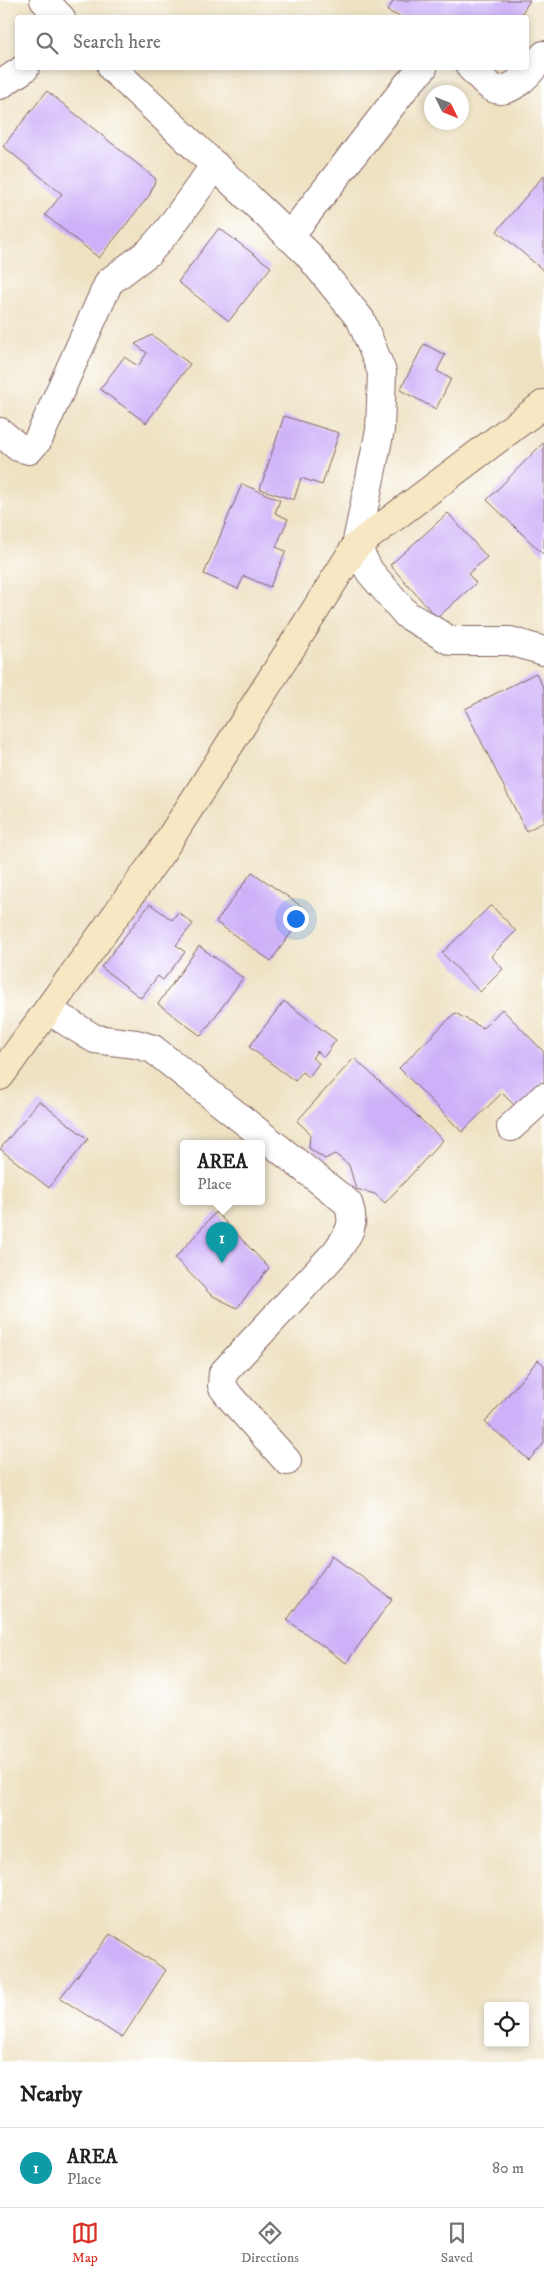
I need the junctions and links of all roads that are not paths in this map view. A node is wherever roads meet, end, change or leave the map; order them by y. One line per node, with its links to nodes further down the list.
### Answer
1 (44, 0): 2 (street)
2 (58, 15)
3 (544, 55): 7 (street)
4 (22, 70): 8 (street)
5 (114, 70): 9 (street)
6 (421, 70): 10 (street)
7 (473, 70)
8 (0, 85)
9 (214, 165): 10 (street); 12 (street)
10 (289, 236): 13 (street)
11 (544, 404): 13 (street)
12 (0, 432)
13 (356, 546): 14 (street); 15 (street)
14 (544, 651)
15 (48, 1010): 16 (street); 19 (street)
16 (0, 1076)
17 (544, 1097): 18 (street)
18 (511, 1126)
19 (287, 1461)

